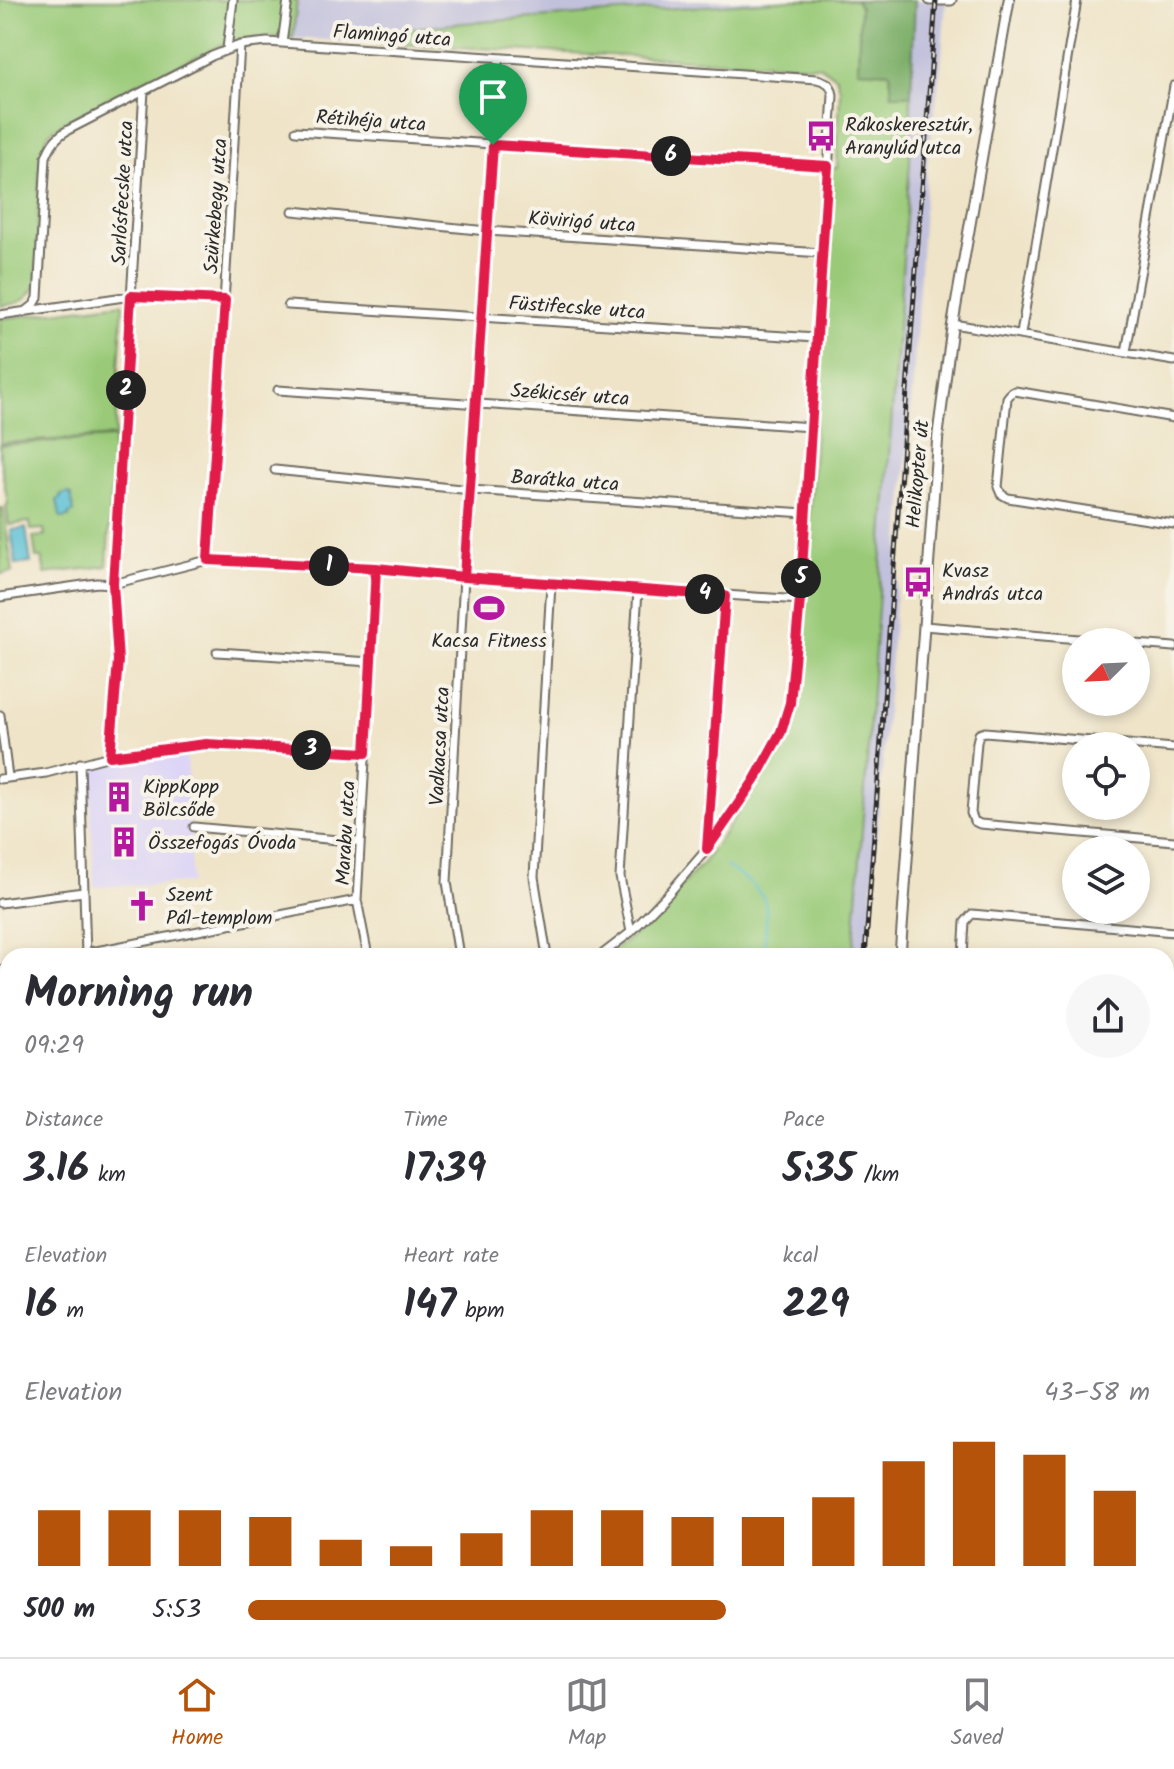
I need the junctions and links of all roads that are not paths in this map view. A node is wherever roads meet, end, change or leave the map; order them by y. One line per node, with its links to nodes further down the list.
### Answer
1 (233, 0): 9 (street)
2 (288, 0): 7 (street)
3 (930, 0): 4 (street)
4 (949, 0)
5 (1009, 0): 25 (street, Helikopter út)
6 (1077, 0): 26 (street)
7 (282, 43): 8 (street, Flamingó utca); 10 (street, Flamingó utca)
8 (240, 45): 9 (street, Flamingó utca); 20 (street, Szürkebegy utca)
9 (227, 49): 12 (street, Flamingó utca)
10 (499, 59): 14 (street, Vadkacsa utca); 15 (street, Flamingó utca)
11 (1174, 86): 28 (street)
12 (144, 91): 19 (street, Sarlósfecske utca); 22 (street, Flamingó utca)
13 (296, 131): 14 (street, Rétihéja utca)
14 (493, 145): 15 (street, Rétihéja utca); 17 (street, Vadkacsa utca)
15 (828, 166): 18 (street)
16 (293, 211): 17 (street, Kövirigó utca)
17 (487, 231): 18 (street, Kövirigó utca); 24 (street, Vadkacsa utca)
18 (822, 253): 27 (street)
19 (131, 296): 20 (street); 22 (street); 41 (street, Sarlósfecske utca)
20 (225, 300): 38 (street, Szürkebegy utca)
21 (288, 305): 24 (street, Füstifecske utca)
22 (25, 312): 23 (street)
23 (0, 315)
24 (482, 317): 27 (street, Füstifecske utca); 31 (street, Vadkacsa utca)
25 (953, 324): 26 (street); 47 (street, Helikopter út)
26 (1021, 334): 28 (street)
27 (816, 338): 33 (street)
28 (1126, 352): 29 (street)
29 (1174, 361)
30 (278, 390): 31 (street, Székicsér utca)
31 (476, 404): 33 (street, Székicsér utca); 35 (street, Vadkacsa utca)
32 (1174, 418): 37 (street)
33 (811, 427): 36 (street)
34 (275, 470): 35 (street, Barátka utca)
35 (471, 490): 36 (street, Barátka utca); 40 (street, Vadkacsa utca)
36 (805, 513): 46 (street)
37 (1174, 524)
38 (208, 560): 39 (street); 41 (street)
39 (376, 568): 40 (street); 52 (street, Marabu utca)
40 (464, 577): 42 (street); 71 (street, Vadkacsa utca)
41 (113, 584): 45 (street); 56 (street, Sarlósfecske utca)
42 (551, 584): 43 (street); 72 (street)
43 (638, 590): 44 (street); 66 (street)
44 (725, 596): 46 (street); 62 (street)
45 (0, 597)
46 (800, 600): 62 (street)
47 (924, 626): 48 (street); 74 (street, Helikopter út)
48 (1062, 638)
49 (1150, 645): 50 (street)
50 (1174, 647)
51 (217, 652): 52 (street)
52 (371, 662): 55 (street, Marabu utca)
53 (0, 715): 58 (street)
54 (1174, 748): 60 (street)
55 (366, 753): 56 (street); 61 (street, Marabu utca)
56 (110, 756): 57 (street)
57 (80, 763): 58 (street); 63 (street)
58 (4, 778)
59 (194, 827): 61 (street)
60 (1174, 841)
61 (360, 842): 64 (street, Marabu utca)
62 (707, 849): 66 (street)
63 (83, 892): 65 (street); 68 (street)
64 (357, 900): 69 (street); 70 (street, Marabu utca)
65 (0, 903)
66 (631, 932): 73 (street)
67 (1174, 932): 75 (street)
68 (86, 948)
69 (120, 948)
70 (366, 948)
71 (458, 948)
72 (546, 948)
73 (610, 948)
74 (901, 948)
75 (963, 948)

